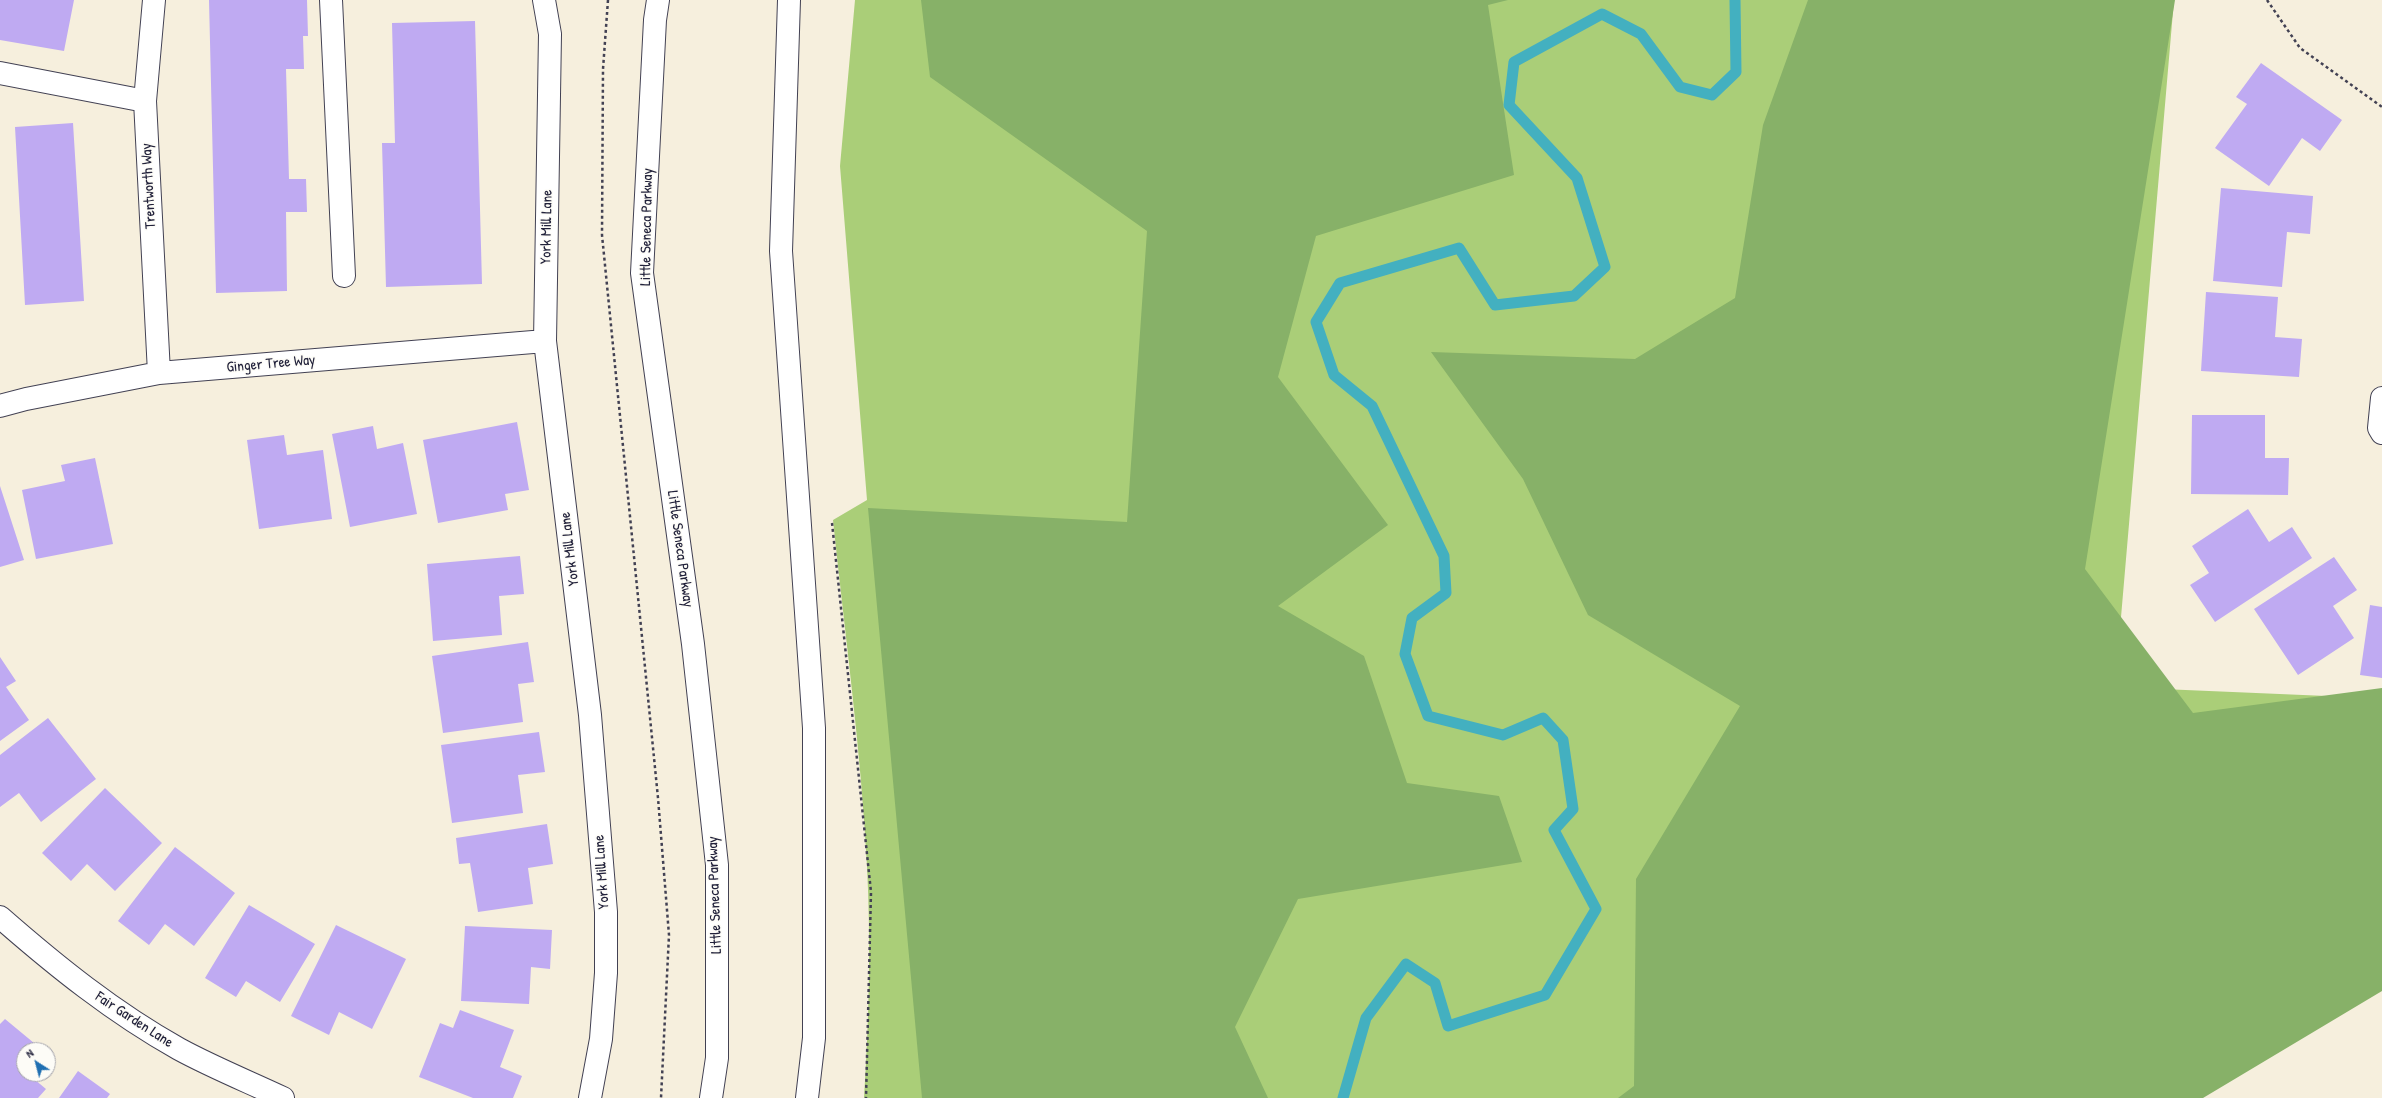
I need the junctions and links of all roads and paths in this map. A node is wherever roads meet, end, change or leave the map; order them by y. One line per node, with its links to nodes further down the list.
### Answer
1 (154, 0): 9 (street, Trentworth Way)
2 (331, 0): 11 (street)
3 (544, 0): 12 (street, York Mill Lane)
4 (608, 0): 21 (path)
5 (658, 0): 22 (street, Little Seneca Parkway)
6 (789, 0): 23 (street)
7 (2267, 0): 10 (path)
8 (0, 73): 9 (street)
9 (145, 101): 13 (street, Trentworth Way)
10 (2382, 107)
11 (344, 276)
12 (545, 341): 13 (street, Ginger Tree Way); 20 (street, York Mill Lane)
13 (159, 373): 15 (street, Ginger Tree Way)
14 (2382, 398): 16 (street)
15 (0, 406)
16 (2382, 433)
17 (832, 517): 24 (path)
18 (0, 917): 19 (street, Fair Garden Lane)
19 (283, 1098)
20 (590, 1098)
21 (661, 1098)
22 (711, 1098)
23 (807, 1098)
24 (866, 1098)

